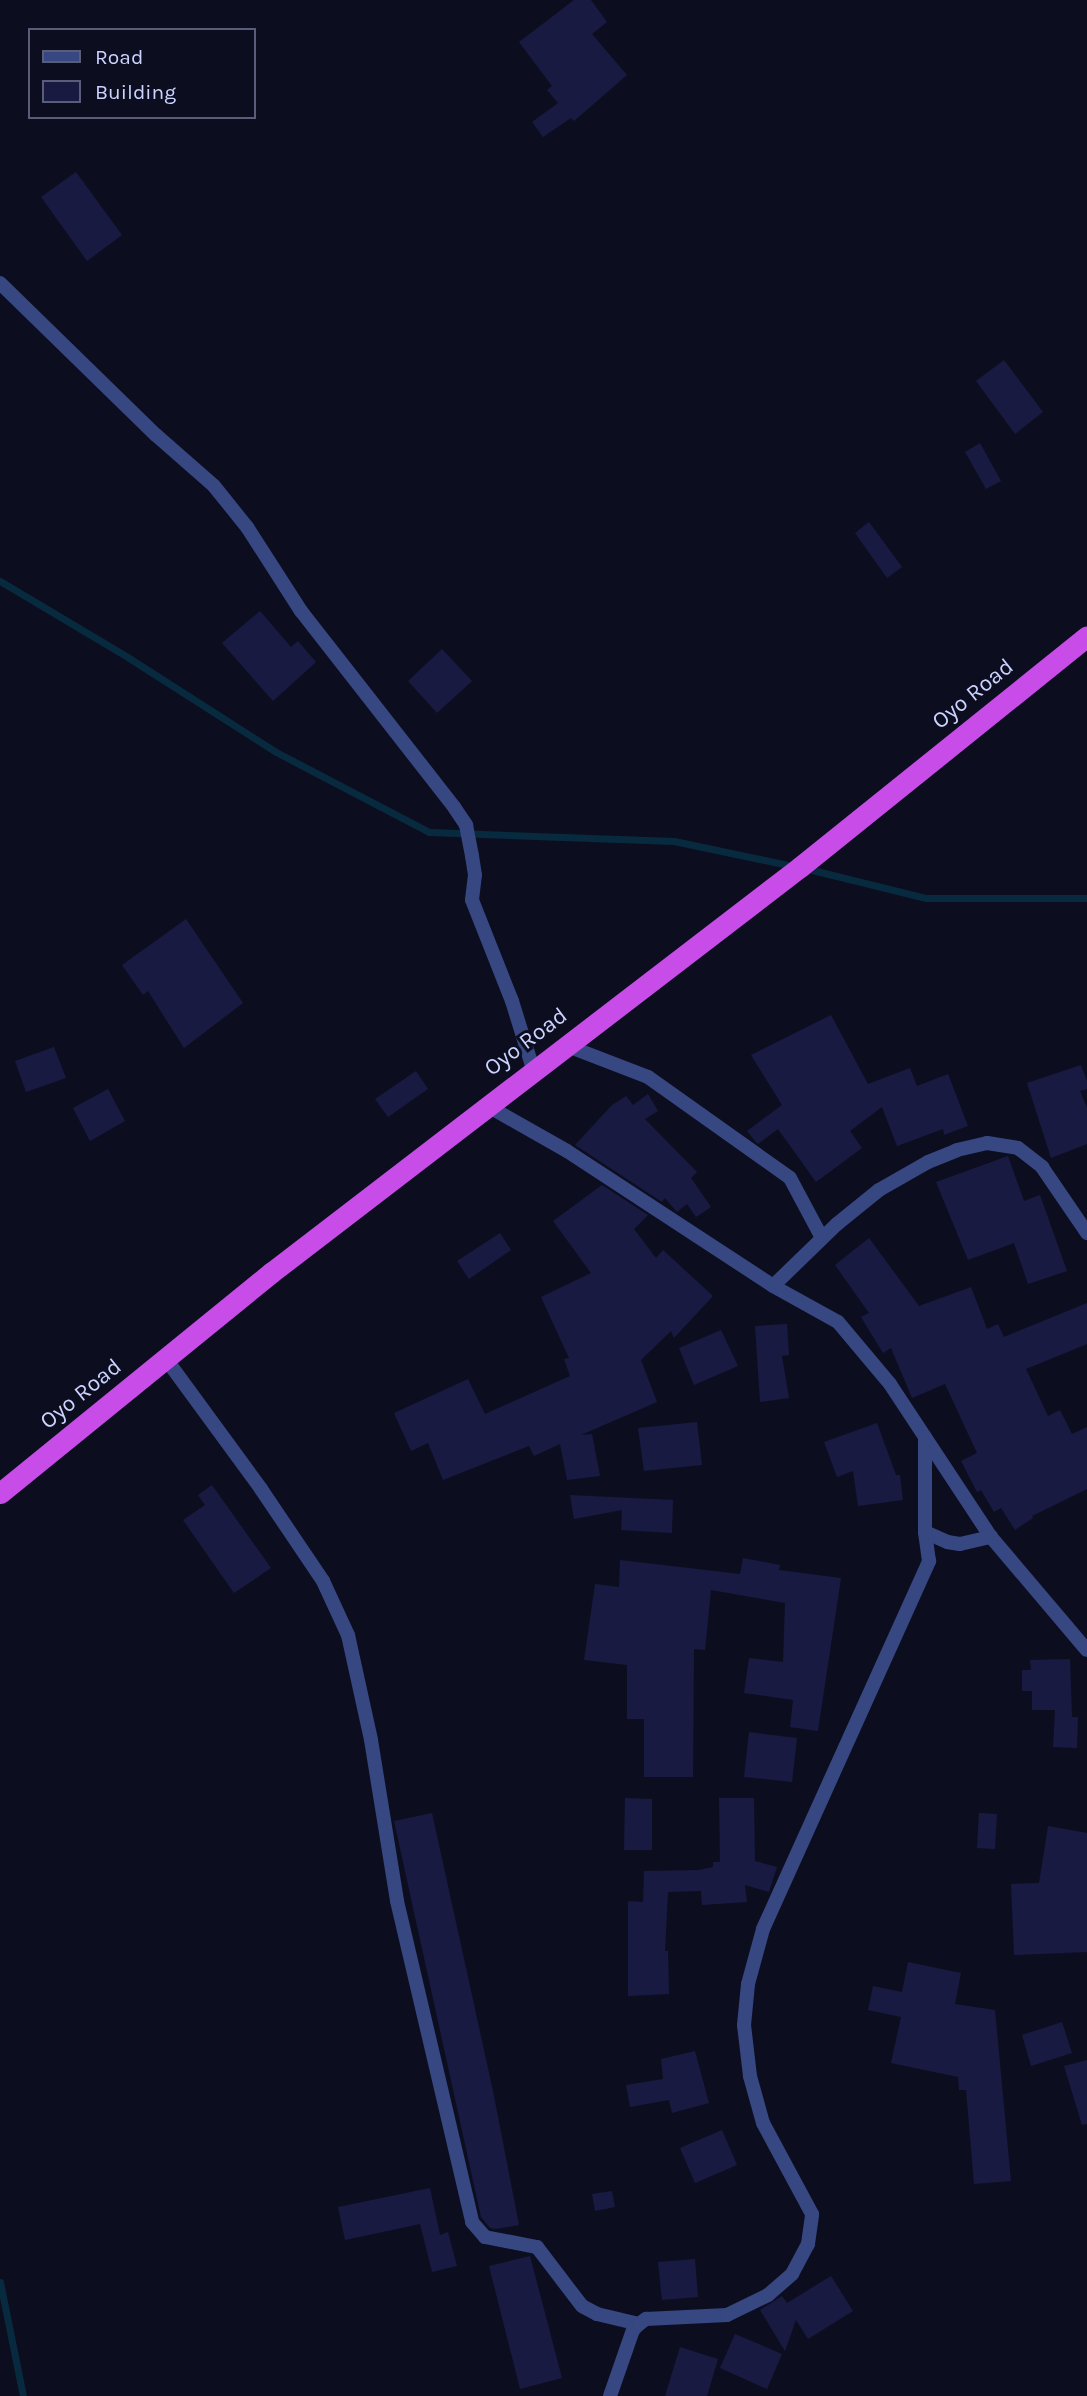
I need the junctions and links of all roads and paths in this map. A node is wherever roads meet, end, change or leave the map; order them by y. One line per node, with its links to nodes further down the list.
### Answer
1 (0, 282): 4 (street)
2 (1087, 636): 3 (highway, Oyo Road)
3 (565, 1045): 4 (highway, Oyo Road); 7 (street)
4 (533, 1069): 5 (highway, Oyo Road)
5 (486, 1105): 8 (street); 9 (highway, Oyo Road)
6 (1087, 1233): 7 (street)
7 (822, 1238): 8 (street)
8 (773, 1286): 10 (street)
9 (166, 1359): 11 (highway, Oyo Road); 15 (street)
10 (925, 1437): 12 (street); 13 (street)
11 (0, 1493)
12 (925, 1532): 13 (street); 15 (street)
13 (991, 1537): 14 (street)
14 (1087, 1650)
15 (639, 2324): 16 (street)
16 (610, 2396)

